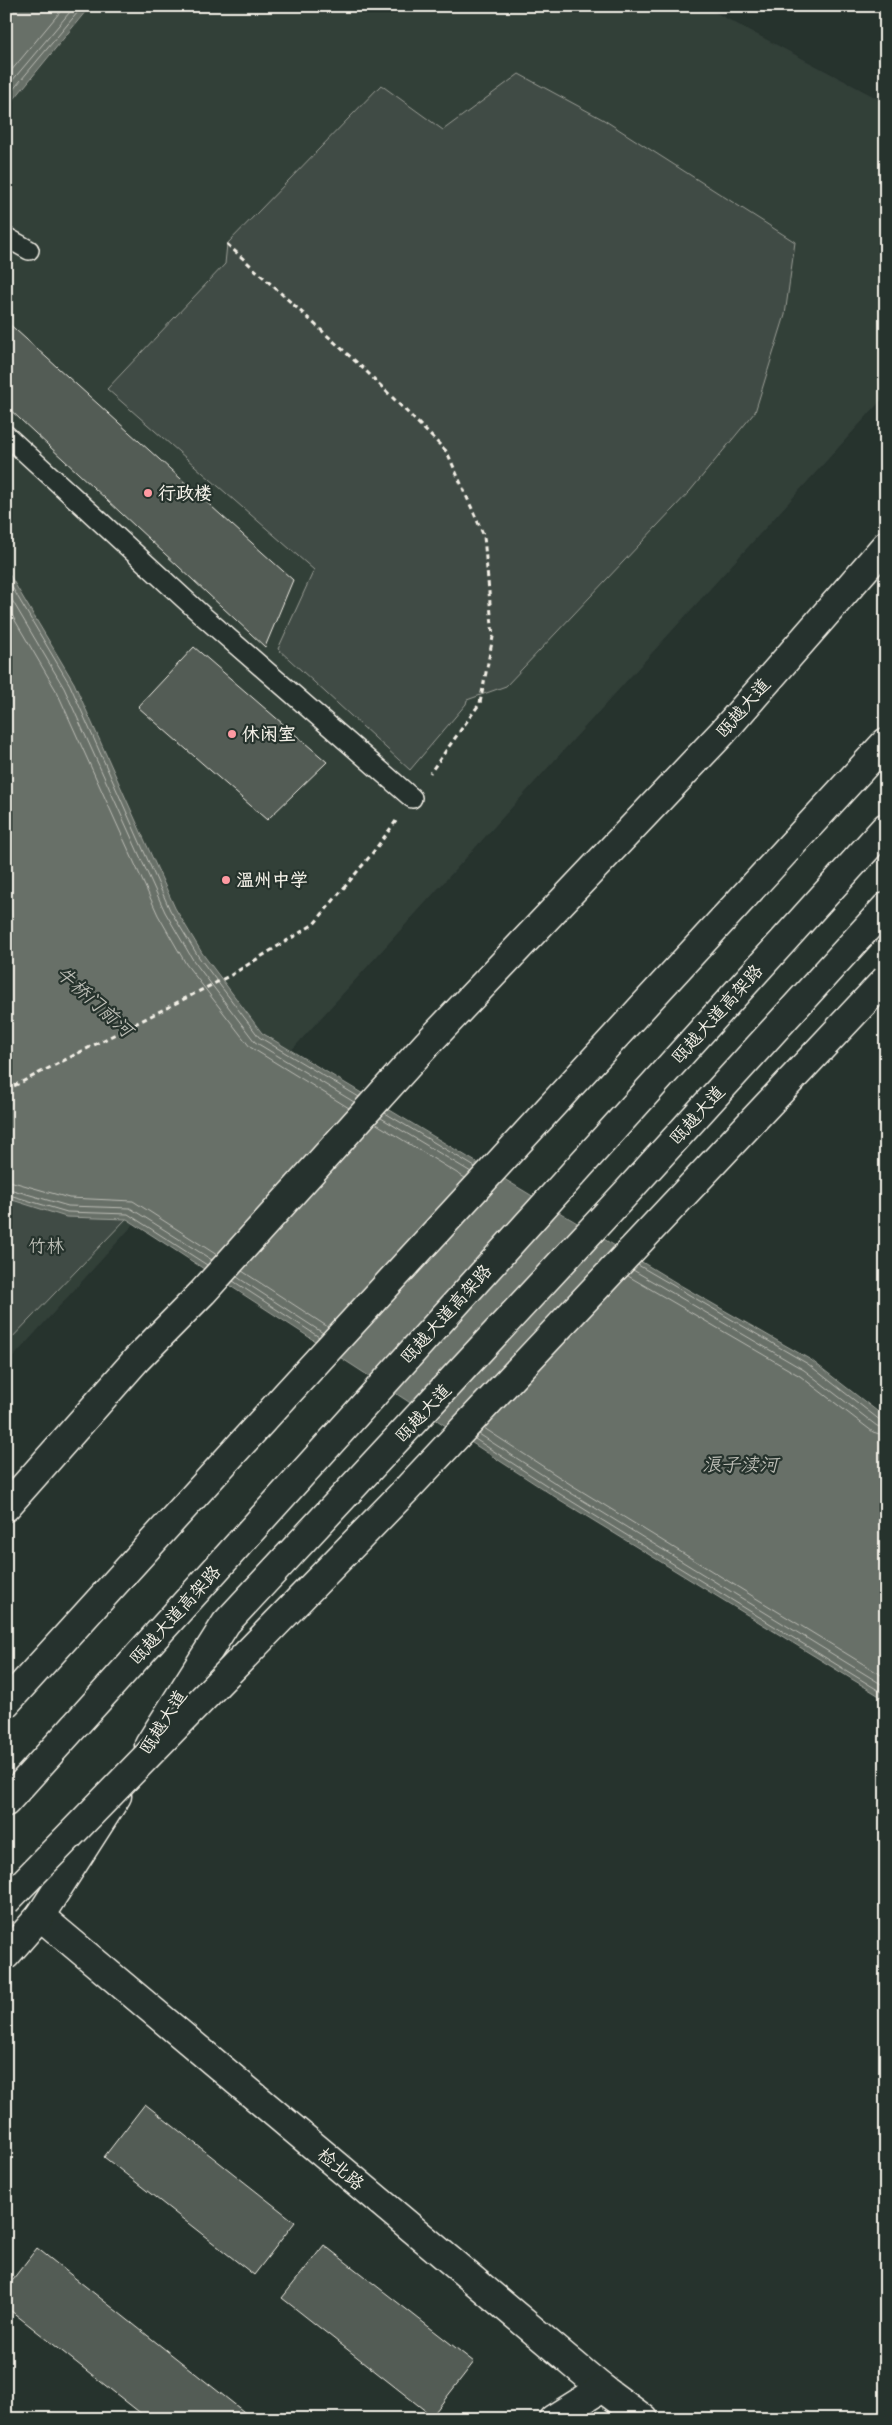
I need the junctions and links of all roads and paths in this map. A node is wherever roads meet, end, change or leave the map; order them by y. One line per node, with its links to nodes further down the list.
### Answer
1 (6, 237): 3 (lane)
2 (227, 244): 7 (path)
3 (29, 250)
4 (6, 435): 7 (lane)
5 (886, 545): 12 (main road, 瓯越大道)
6 (886, 742): 13 (main road)
7 (412, 798): 11 (path)
8 (886, 826): 14 (main road, 瓯越大道高架路)
9 (886, 907): 16 (main road, 瓯越大道)
10 (886, 979): 15 (main road, bridge)
11 (6, 1090)
12 (6, 1507)
13 (6, 1703)
14 (6, 1802)
15 (6, 1901)
16 (40, 1916): 17 (main road, 瓯越大道); 18 (main road, 检北路)
17 (6, 1954)
18 (602, 2388): 19 (main road); 20 (main road, 检北路)
19 (553, 2419)
20 (644, 2419)

